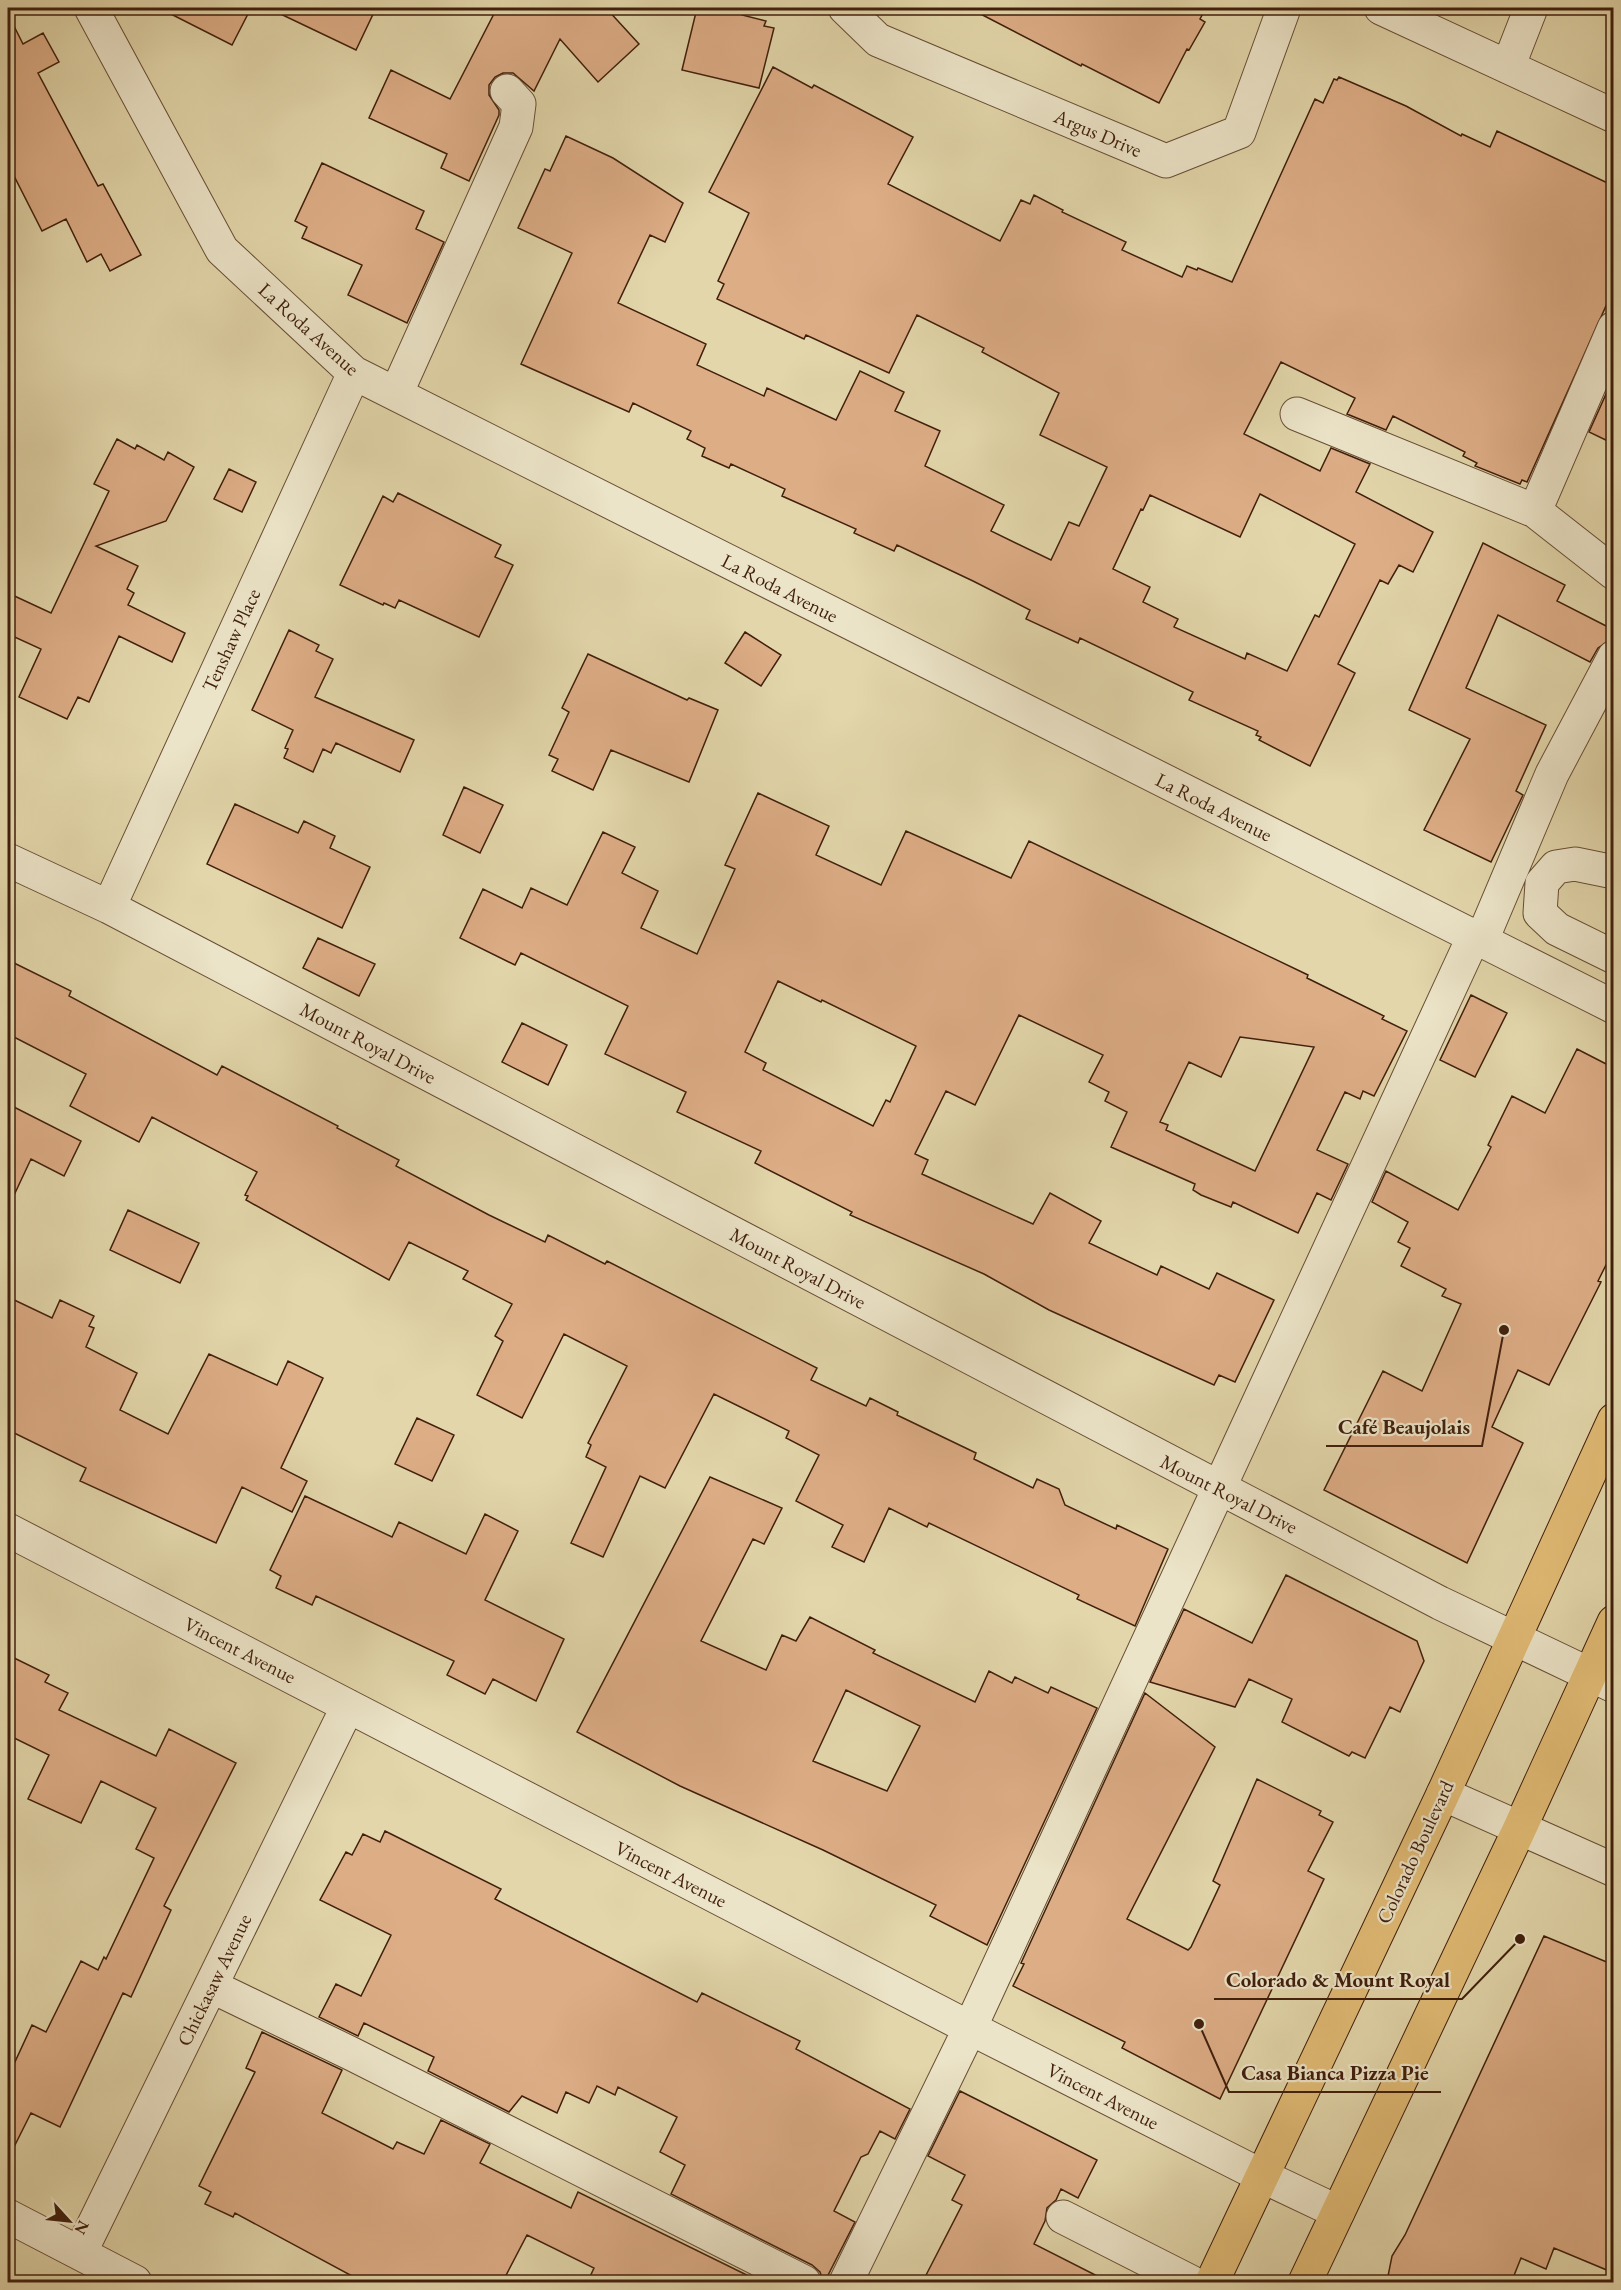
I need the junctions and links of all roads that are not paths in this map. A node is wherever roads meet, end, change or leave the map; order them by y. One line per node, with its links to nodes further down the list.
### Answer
1 (91, 8): 10 (street, La Roda Avenue)
2 (844, 8): 3 (street, Argus Drive)
3 (1284, 8)
4 (1381, 8): 6 (street)
5 (1531, 8): 6 (street)
6 (1508, 67): 8 (street)
7 (507, 91): 11 (street)
8 (1614, 116)
9 (1614, 328): 13 (street)
10 (354, 373): 11 (street, La Roda Avenue); 18 (street, Tenshaw Place)
11 (396, 394): 19 (street, La Roda Avenue)
12 (1297, 414): 13 (street)
13 (1535, 511): 14 (street)
14 (1614, 573)
15 (1614, 657): 19 (street)
16 (8, 860): 18 (street, Mount Royal Drive)
17 (1614, 872): 20 (street)
18 (109, 907): 23 (street, Mount Royal Drive)
19 (1477, 940): 21 (street, La Roda Avenue); 23 (street)
20 (1614, 957)
21 (1614, 1007)
22 (1614, 1420): 26 (main road, Colorado Boulevard)
23 (1217, 1488): 26 (street, Mount Royal Drive); 33 (street)
24 (8, 1530): 28 (street, Vincent Avenue)
25 (1614, 1622): 27 (main road)
26 (1513, 1640): 27 (street, Mount Royal Drive); 29 (main road, Colorado Boulevard)
27 (1602, 1680): 30 (main road)
28 (348, 1706): 32 (street, Chickasaw Avenue); 33 (street, Vincent Avenue)
29 (1443, 1794): 30 (street); 34 (main road, Colorado Boulevard)
30 (1519, 1830): 31 (street); 35 (main road)
31 (1614, 1870)
32 (211, 1986): 38 (street, Chickasaw Avenue); 40 (street)
33 (970, 2028): 34 (street, Vincent Avenue); 41 (street)
34 (1262, 2176): 35 (street, Vincent Avenue); 43 (main road, Colorado Boulevard)
35 (1338, 2212): 44 (main road)
36 (8, 2216): 38 (street)
37 (1063, 2217): 42 (street)
38 (80, 2253): 39 (street)
39 (135, 2283)
40 (804, 2283)
41 (846, 2283)
42 (1191, 2283)
43 (1212, 2283)
44 (1305, 2283)

